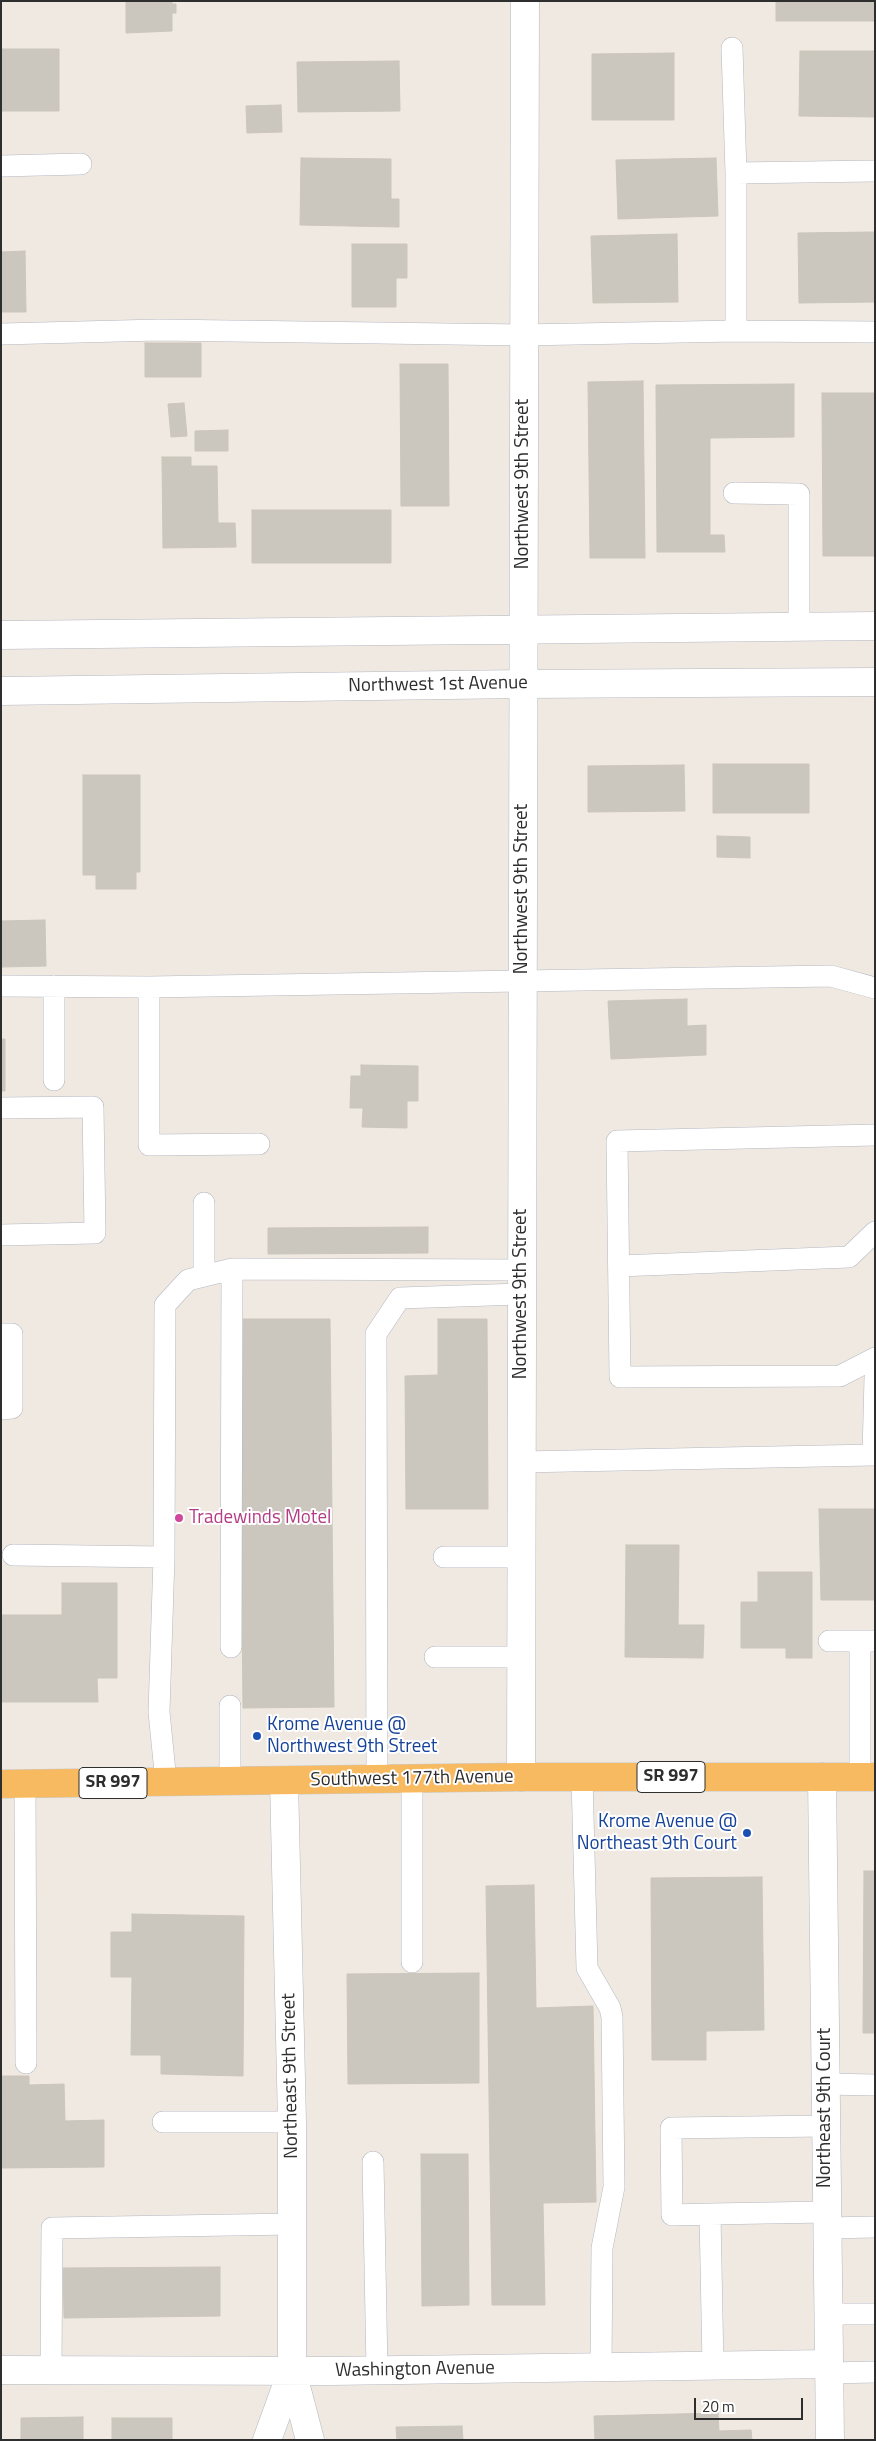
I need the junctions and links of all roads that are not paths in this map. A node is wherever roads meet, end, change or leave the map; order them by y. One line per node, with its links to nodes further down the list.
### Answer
1 (525, 1): 10 (street, Northwest 9th Street)
2 (732, 48): 6 (lane)
3 (81, 164): 4 (lane)
4 (1, 166)
5 (875, 171): 6 (lane)
6 (736, 173): 7 (lane)
7 (736, 331): 8 (lane); 10 (lane)
8 (875, 332)
9 (1, 334): 10 (lane)
10 (523, 334): 14 (street, Northwest 9th Street)
11 (734, 493): 13 (lane)
12 (875, 626): 13 (street)
13 (799, 627): 14 (street)
14 (523, 630): 15 (street); 17 (street, Northwest 9th Street)
15 (1, 635)
16 (875, 682): 17 (street, Northwest 1st Avenue)
17 (523, 684): 18 (street, Northwest 1st Avenue); 19 (street, Northwest 9th Street)
18 (1, 691)
19 (522, 982): 22 (lane); 23 (lane); 34 (street, Northwest 9th Street)
20 (1, 986): 21 (lane)
21 (54, 986): 22 (lane); 24 (lane)
22 (149, 987): 27 (lane)
23 (875, 988)
24 (54, 1080)
25 (1, 1108): 30 (lane)
26 (875, 1135): 31 (lane)
27 (259, 1144)
28 (204, 1203): 33 (lane)
29 (875, 1232): 31 (lane)
30 (1, 1235)
31 (619, 1266): 36 (lane)
32 (232, 1269): 33 (lane); 34 (lane); 47 (lane)
33 (204, 1274): 42 (lane)
34 (522, 1282): 40 (street, Northwest 9th Street); 56 (lane)
35 (1, 1334): 38 (lane)
36 (875, 1358)
37 (875, 1377): 39 (lane)
38 (1, 1409)
39 (874, 1455): 40 (lane)
40 (521, 1462): 44 (street, Northwest 9th Street)
41 (13, 1555): 42 (lane)
42 (164, 1557): 59 (lane)
43 (444, 1557): 44 (lane)
44 (521, 1557): 49 (street, Northwest 9th Street)
45 (829, 1641): 46 (lane)
46 (867, 1641): 54 (lane)
47 (231, 1647)
48 (435, 1657): 49 (lane)
49 (521, 1657): 51 (street, Northwest 9th Street)
50 (230, 1706): 57 (lane)
51 (521, 1777): 52 (highway, Southwest 177th Avenue / SR 997); 55 (highway, Southwest 177th Avenue / SR 997)
52 (582, 1777): 53 (highway, Southwest 177th Avenue / SR 997); 76 (lane)
53 (822, 1777): 54 (highway, SR 997); 63 (street, Northeast 9th Court)
54 (867, 1777)
55 (412, 1779): 56 (highway, Southwest 177th Avenue / SR 997); 61 (lane)
56 (377, 1780): 58 (highway, Southwest 177th Avenue / SR 997)
57 (230, 1781): 58 (highway, Southwest 177th Avenue / SR 997); 59 (highway, Southwest 177th Avenue / SR 997)
58 (284, 1781): 66 (street, Northeast 9th Street)
59 (166, 1782): 60 (highway, Southwest 177th Avenue / SR 997)
60 (13, 1784): 62 (lane)
61 (412, 1962)
62 (26, 2064)
63 (825, 2084): 64 (lane); 67 (street, Northeast 9th Court)
64 (875, 2085)
65 (163, 2122): 66 (lane)
66 (292, 2122): 71 (street, Northeast 9th Street)
67 (825, 2126): 69 (lane); 70 (street, Northeast 9th Court)
68 (373, 2162): 80 (lane)
69 (710, 2214): 70 (lane); 75 (lane)
70 (827, 2220): 72 (lane); 73 (street, Northeast 9th Court)
71 (293, 2224): 79 (lane); 81 (street, Northeast 9th Street)
72 (875, 2227)
73 (828, 2314): 74 (lane); 77 (street, Northeast 9th Court)
74 (875, 2314)
75 (713, 2366): 76 (street, Washington Avenue); 77 (street, Washington Avenue)
76 (601, 2367): 80 (street, Washington Avenue)
77 (829, 2368): 82 (lane); 85 (street, Northeast 9th Court)
78 (1, 2370): 79 (street, Washington Avenue)
79 (51, 2370): 81 (street, Washington Avenue)
80 (377, 2370): 81 (street, Washington Avenue)
81 (292, 2371): 83 (street, Northeast 9th Street); 84 (street, Northeast 9th Street)
82 (875, 2372)
83 (267, 2440)
84 (310, 2440)
85 (830, 2440)

